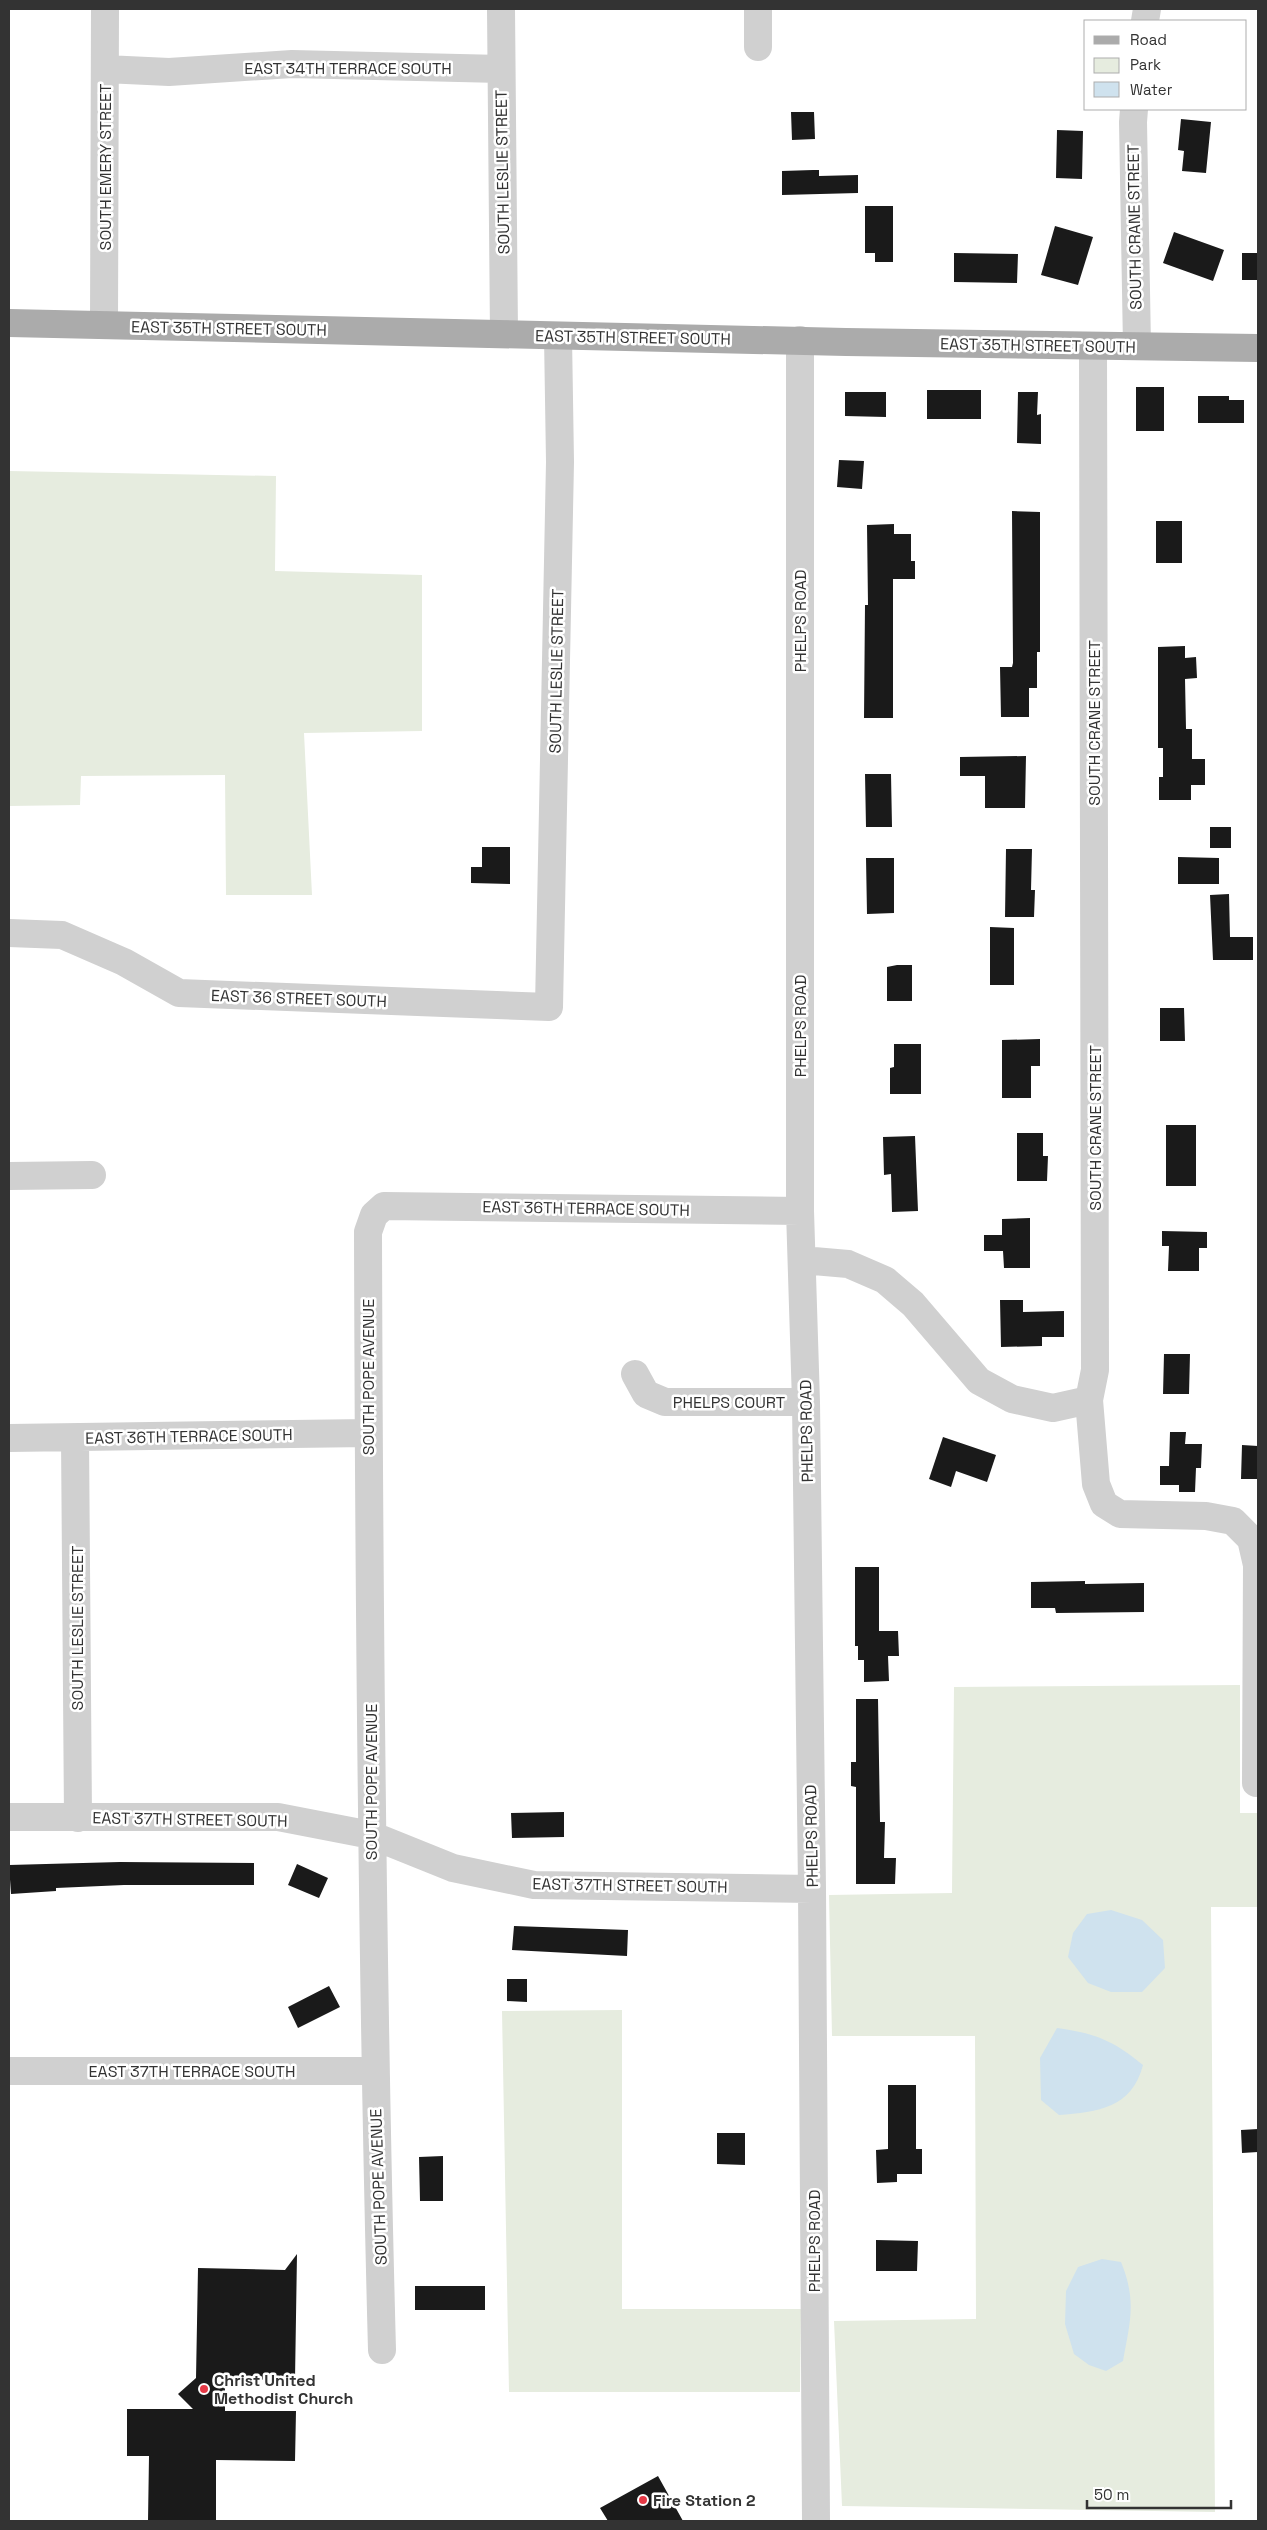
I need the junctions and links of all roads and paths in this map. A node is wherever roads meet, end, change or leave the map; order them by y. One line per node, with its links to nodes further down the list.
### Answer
1 (105, 9): 5 (street, SOUTH EMERY STREET)
2 (501, 9): 6 (street, SOUTH LESLIE STREET)
3 (758, 9): 4 (street)
4 (758, 47)
5 (105, 69): 6 (street, EAST 34TH TERRACE SOUTH); 9 (street, SOUTH EMERY STREET)
6 (501, 69): 10 (street, SOUTH LESLIE STREET)
7 (1134, 110): 14 (street, SOUTH CRANE STREET)
8 (9, 322): 9 (main road, EAST 35TH STREET SOUTH)
9 (104, 325): 10 (main road, EAST 35TH STREET SOUTH)
10 (504, 334): 11 (main road, EAST 35TH STREET SOUTH)
11 (558, 336): 12 (main road, EAST 35TH STREET SOUTH); 17 (street, SOUTH LESLIE STREET)
12 (800, 340): 13 (main road, EAST 35TH STREET SOUTH); 20 (street, PHELPS ROAD)
13 (1093, 346): 14 (main road, EAST 35TH STREET SOUTH); 24 (street, SOUTH CRANE STREET)
14 (1137, 346): 15 (main road, EAST 35TH STREET SOUTH)
15 (1258, 348)
16 (9, 933): 17 (street, EAST 36 STREET SOUTH)
17 (549, 1007)
18 (92, 1175): 19 (street)
19 (9, 1176)
20 (800, 1210): 21 (street, EAST 36TH TERRACE SOUTH); 22 (street, PHELPS ROAD)
21 (374, 1215): 26 (street, SOUTH POPE AVENUE)
22 (802, 1260): 24 (street); 25 (street, PHELPS ROAD)
23 (635, 1374): 25 (street, PHELPS COURT)
24 (1089, 1400): 29 (street, SOUTH CRANE STREET)
25 (806, 1402): 33 (street, PHELPS ROAD)
26 (368, 1433): 28 (street, EAST 36TH TERRACE SOUTH); 32 (street, SOUTH POPE AVENUE)
27 (9, 1438): 28 (street, EAST 36TH TERRACE SOUTH)
28 (75, 1438): 31 (street, SOUTH LESLIE STREET)
29 (1256, 1783)
30 (9, 1817): 31 (street, EAST 37TH STREET SOUTH)
31 (78, 1818): 32 (street, EAST 37TH STREET SOUTH)
32 (371, 1835): 33 (street, EAST 37TH STREET SOUTH); 35 (street, SOUTH POPE AVENUE)
33 (812, 1889): 37 (street, PHELPS ROAD)
34 (9, 2071): 35 (street, EAST 37TH TERRACE SOUTH)
35 (375, 2071): 36 (street, SOUTH POPE AVENUE)
36 (382, 2350)
37 (816, 2521)

